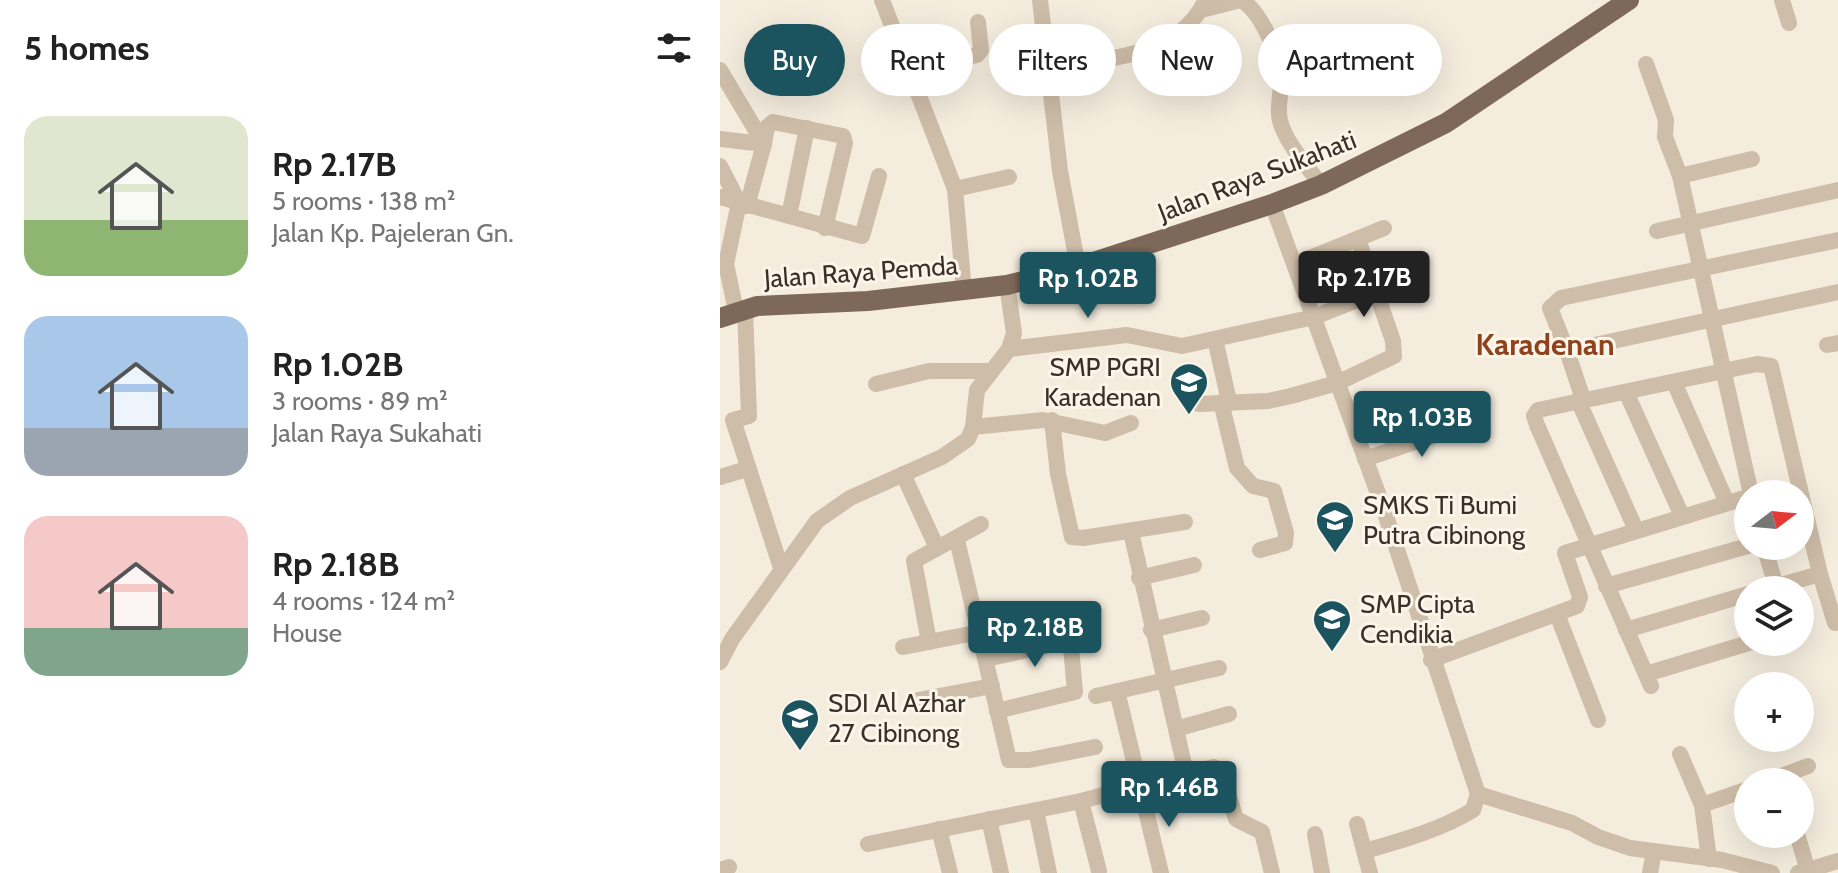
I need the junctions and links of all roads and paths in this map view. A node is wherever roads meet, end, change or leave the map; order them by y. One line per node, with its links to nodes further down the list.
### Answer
1 (882, 0): 8 (street)
2 (1040, 0): 9 (street)
3 (1629, 0): 24 (main road, Jalan Raya Sukahati)
4 (1782, 0): 7 (street)
5 (1203, 5): 10 (street); 24 (street)
6 (978, 22): 11 (street)
7 (1789, 23)
8 (891, 24)
9 (1043, 24)
10 (1116, 54)
11 (973, 56)
12 (1646, 64): 22 (street)
13 (720, 70): 18 (street)
14 (917, 96): 25 (street)
15 (1052, 96): 38 (street)
16 (807, 128): 18 (street); 30 (street); 32 (street)
17 (720, 139): 18 (street)
18 (764, 144): 29 (street)
19 (1752, 159): 22 (street)
20 (720, 166): 29 (street)
21 (879, 176): 32 (street)
22 (1680, 176): 31 (street)
23 (1009, 177): 25 (street)
24 (1321, 185): 28 (main road, Jalan Raya Sukahati)
25 (955, 189): 42 (street)
26 (1838, 190): 31 (street)
27 (720, 197): 29 (street)
28 (1272, 204): 37 (street); 38 (main road, Jalan Raya Sukahati)
29 (743, 205): 30 (street); 45 (street)
30 (789, 216): 32 (street)
31 (1692, 222): 34 (street); 39 (street)
32 (825, 228)
33 (1384, 228): 35 (street)
34 (1657, 231)
35 (1358, 239): 37 (street); 44 (street)
36 (1838, 240): 39 (street)
37 (1295, 264): 46 (street)
38 (1078, 267): 41 (main road, Jalan Raya Sukahati)
39 (1701, 269): 47 (street); 50 (street)
40 (1398, 284): 44 (street)
41 (1007, 285): 42 (main road, Jalan Raya Pemda); 49 (street)
42 (964, 291): 45 (main road, Jalan Raya Pemda)
43 (1838, 292): 47 (street)
44 (1376, 294): 46 (street); 54 (street)
45 (734, 312): 57 (street)
46 (1314, 317): 48 (street); 54 (street)
47 (1713, 319): 50 (street); 52 (street)
48 (1215, 339): 49 (street); 60 (street)
49 (1009, 349): 51 (street)
50 (1567, 351): 58 (street)
51 (989, 371): 55 (street); 65 (street)
52 (1722, 371): 53 (street); 70 (street); 85 (street)
53 (1674, 382): 56 (street); 72 (street)
54 (1337, 383): 60 (street); 66 (street)
55 (876, 384)
56 (1626, 392): 58 (street); 73 (street)
57 (748, 399): 59 (street); 67 (street)
58 (1580, 400): 76 (street); 79 (street)
59 (730, 402)
60 (1225, 402): 61 (street); 81 (street)
61 (1199, 404)
62 (1052, 420): 63 (street); 65 (street); 77 (street)
63 (1131, 423)
64 (1468, 424): 66 (street)
65 (973, 427): 68 (street)
66 (1365, 459): 100 (street)
67 (747, 469): 69 (street); 84 (street)
68 (903, 474): 80 (street); 84 (street)
69 (720, 477)
70 (1746, 480)
71 (1734, 500): 72 (street)
72 (1727, 503): 73 (street)
73 (1682, 516): 76 (street)
74 (1185, 522): 77 (street)
75 (981, 524): 78 (street)
76 (1636, 530): 79 (street)
77 (1131, 532): 87 (street)
78 (957, 540): 80 (street); 95 (street)
79 (1588, 543): 88 (street); 90 (street)
80 (937, 548): 96 (street)
81 (1260, 550)
82 (1734, 550): 88 (street)
83 (1194, 565): 87 (street)
84 (781, 568): 101 (street)
85 (1820, 574): 86 (street); 92 (street)
86 (1813, 576)
87 (1139, 578): 93 (street)
88 (1606, 586): 94 (street)
89 (1734, 598): 94 (street)
90 (1557, 614): 100 (street); 110 (street)
91 (1202, 618): 93 (street)
92 (1837, 622)
93 (1151, 630): 103 (street)
94 (1626, 630): 98 (street)
95 (980, 632): 96 (street); 99 (street)
96 (929, 642): 97 (street)
97 (903, 647)
98 (1734, 649)
99 (986, 659): 104 (street); 108 (street)
100 (1431, 660): 118 (street)
101 (720, 662)
102 (1219, 668): 103 (street)
103 (1165, 680): 105 (street); 111 (street)
104 (992, 686): 107 (street); 108 (street)
105 (1117, 691): 106 (street); 117 (street)
106 (1096, 696)
107 (913, 701)
108 (997, 711): 112 (street)
109 (1229, 714): 111 (street)
110 (1598, 720)
111 (1176, 729): 116 (street)
112 (1095, 747)
113 (1680, 754): 121 (street)
114 (1808, 766): 115 (street)
115 (1803, 768)
116 (1186, 773): 117 (street); 140 (street)
117 (1138, 786): 120 (street); 139 (street)
118 (1478, 794): 129 (street); 130 (street)
119 (1734, 794): 121 (street)
120 (1081, 801): 122 (street); 134 (street)
121 (1702, 805): 131 (street)
122 (1036, 810): 123 (street); 138 (street)
123 (989, 819): 125 (street); 137 (street)
124 (1357, 824): 129 (street)
125 (939, 829): 127 (street); 136 (street)
126 (1315, 834): 141 (street)
127 (868, 844)
128 (1799, 848): 135 (street)
129 (1365, 851): 142 (street)
130 (1654, 852): 131 (street); 143 (street)
131 (1709, 859): 133 (street)
132 (1838, 861): 135 (street)
133 (1741, 868): 144 (street)
134 (1099, 871)
135 (1803, 872)
136 (950, 873)
137 (1001, 873)
138 (1049, 873)
139 (1161, 873)
140 (1272, 873)
141 (1322, 873)
142 (1370, 873)
143 (1650, 873)
144 (1772, 873)

